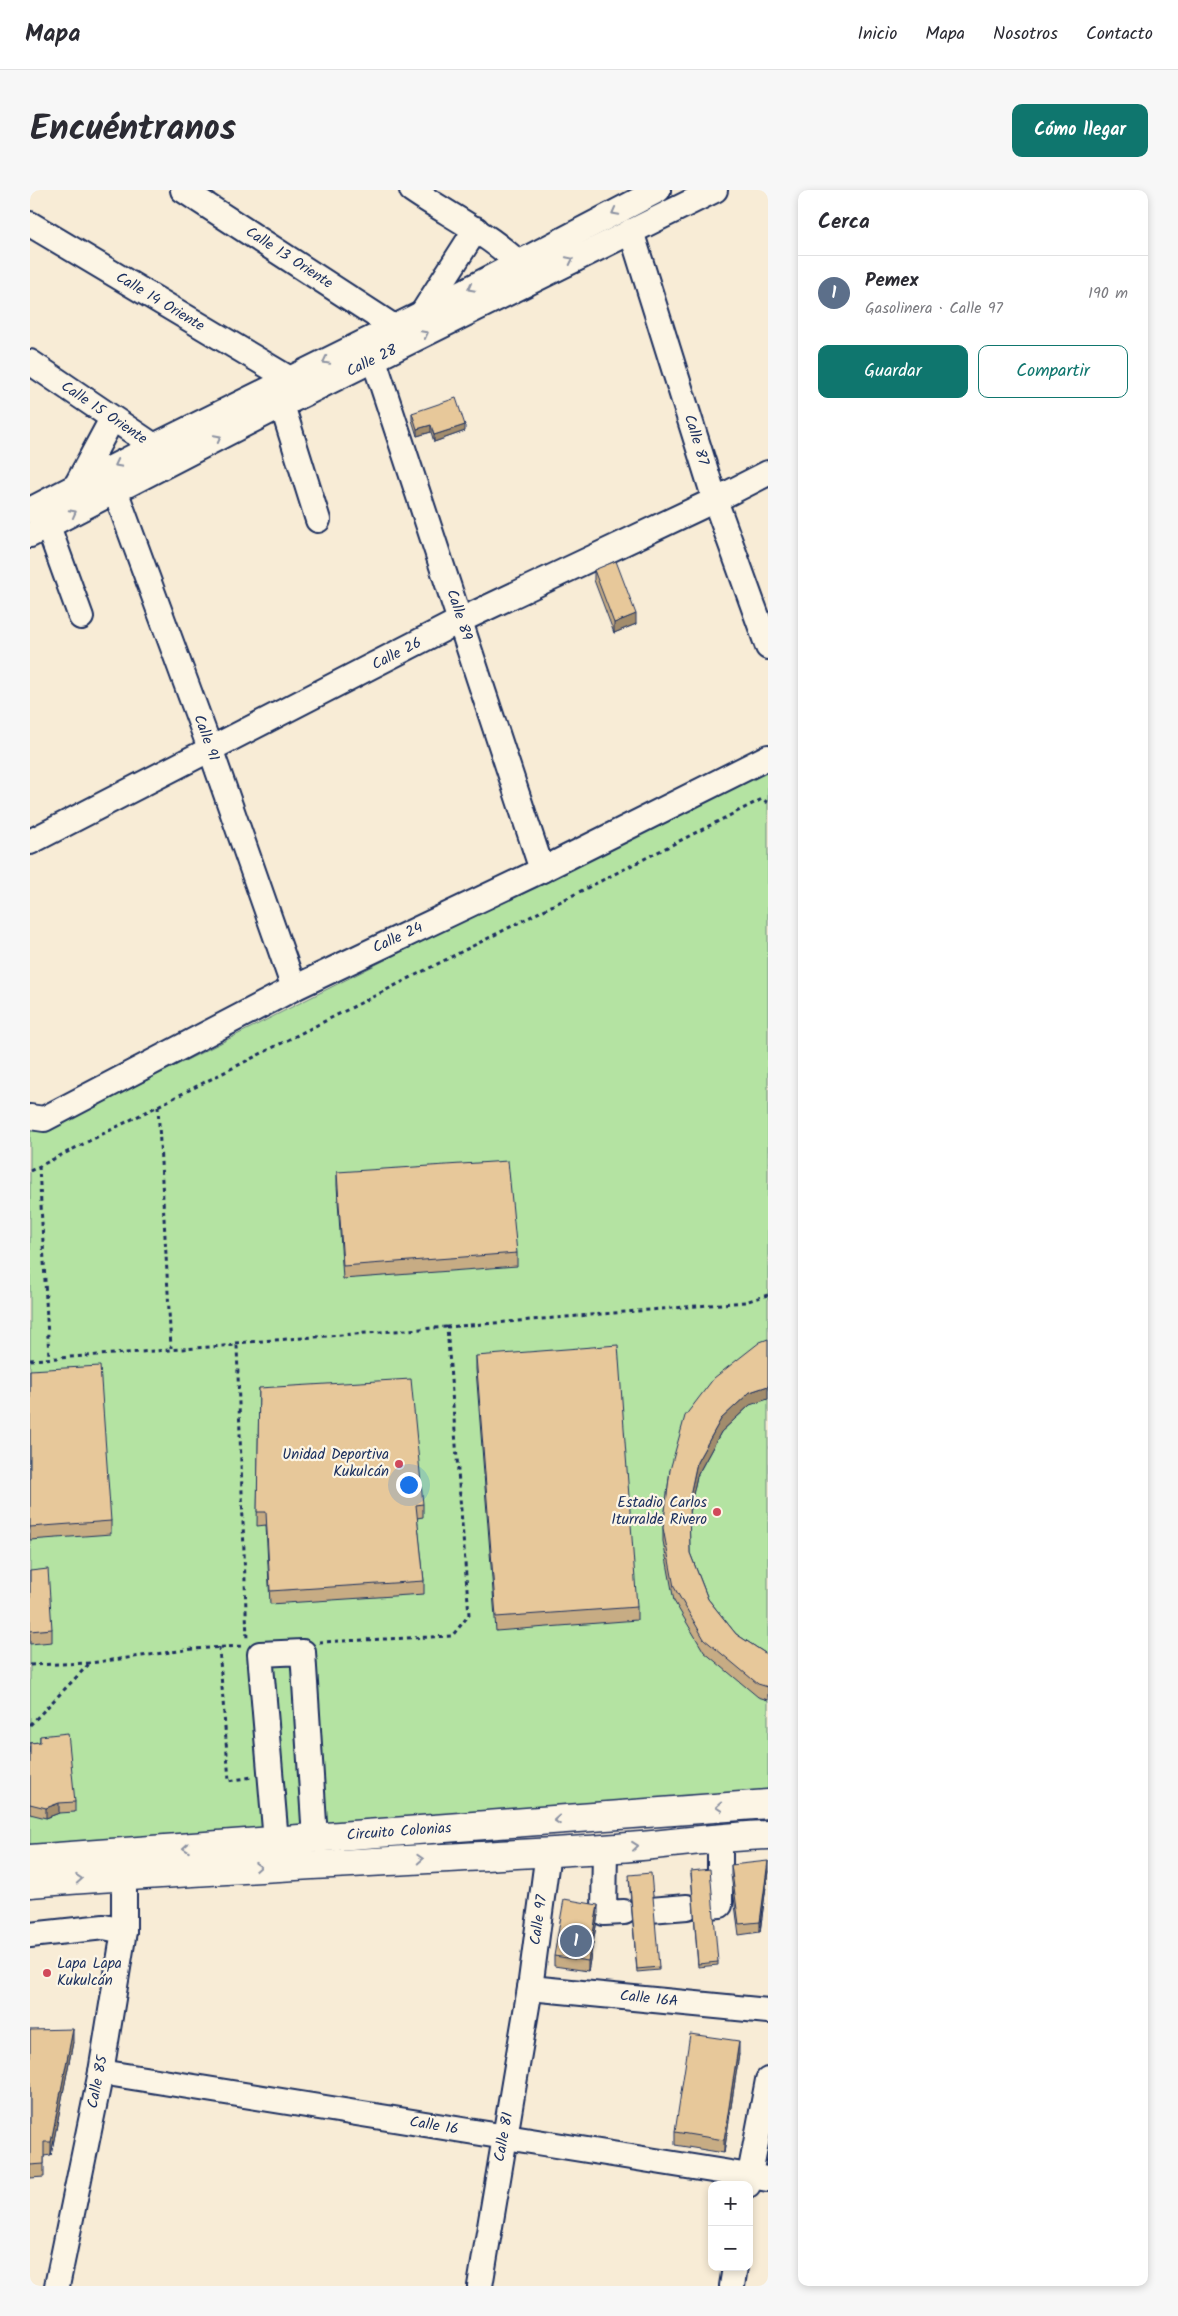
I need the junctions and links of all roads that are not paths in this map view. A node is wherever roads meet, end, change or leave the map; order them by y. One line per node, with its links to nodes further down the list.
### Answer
1 (183, 190): 10 (street, Calle 13 Oriente)
2 (657, 190): 8 (street, Calle 28, one-way to 8)
3 (715, 190): 7 (street, Calle 28)
4 (424, 193): 5 (street)
5 (476, 229): 8 (street); 9 (street)
6 (32, 231): 13 (street, Calle 14 Oriente)
7 (630, 231): 8 (street, Calle 28, one-way to 7); 20 (street, Calle 87)
8 (526, 270): 9 (street, Calle 28, one-way to 9); 11 (street, Calle 28, one-way to 8)
9 (423, 313): 10 (street, Calle 28)
10 (394, 327): 13 (street, Calle 28, one-way to 13)
11 (374, 360): 14 (street, Calle 28); 24 (street, Calle 89)
12 (30, 362): 15 (street, Calle 15 Oriente)
13 (290, 379): 16 (street, Calle 28)
14 (282, 405): 19 (street, Calle 28, one-way to 14); 22 (street)
15 (112, 419): 16 (street, Calle 15 Oriente); 18 (street)
16 (154, 446): 18 (street, Calle 28, one-way to 18)
17 (768, 473): 20 (street, Calle 26)
18 (76, 486): 21 (street, Calle 28)
19 (115, 490): 21 (street, Calle 28, one-way to 19); 26 (street, Calle 91)
20 (715, 500): 24 (street, Calle 26); 25 (street, Calle 87)
21 (35, 517): 23 (street)
22 (318, 520)
23 (81, 617)
24 (461, 620): 26 (street, Calle 26); 29 (street, Calle 89)
25 (768, 647)
26 (211, 750): 28 (street, Calle 26); 30 (street, Calle 91)
27 (768, 758): 29 (street, Calle 24)
28 (30, 842)
29 (542, 870): 30 (street, Calle 24)
30 (294, 988): 31 (street, Calle 24)
31 (30, 1117)
32 (768, 1804): 35 (main road, Circuito Colonias, one-way to 35)
33 (768, 1835): 34 (main road, Circuito Colonias)
34 (720, 1837): 37 (main road, Circuito Colonias, one-way to 34); 43 (street)
35 (315, 1838): 36 (main road, Circuito Colonias); 36 (street)
36 (276, 1841): 39 (main road, Circuito Colonias)
37 (605, 1849): 38 (main road, Circuito Colonias); 44 (street)
38 (548, 1852): 39 (main road, Circuito Colonias, one-way to 38); 47 (street, Calle 97)
39 (216, 1858): 40 (main road, Circuito Colonias, one-way to 40); 41 (main road, Circuito Colonias)
40 (30, 1859)
41 (124, 1875): 42 (main road, Circuito Colonias, one-way to 41); 45 (street, Calle 85)
42 (30, 1883)
43 (650, 1910)
44 (624, 1912)
45 (124, 1931): 46 (street); 49 (street, Calle 85)
46 (30, 1935)
47 (530, 1988): 48 (street, Calle 16A); 51 (street, Calle 81)
48 (768, 2011)
49 (101, 2072): 51 (street, Calle 16); 54 (street, Calle 85)
50 (768, 2080): 52 (street)
51 (504, 2137): 52 (street, Calle 16); 55 (street, Calle 81)
52 (755, 2180)
53 (734, 2271): 56 (street)
54 (57, 2286)
55 (480, 2286)
56 (732, 2286)

